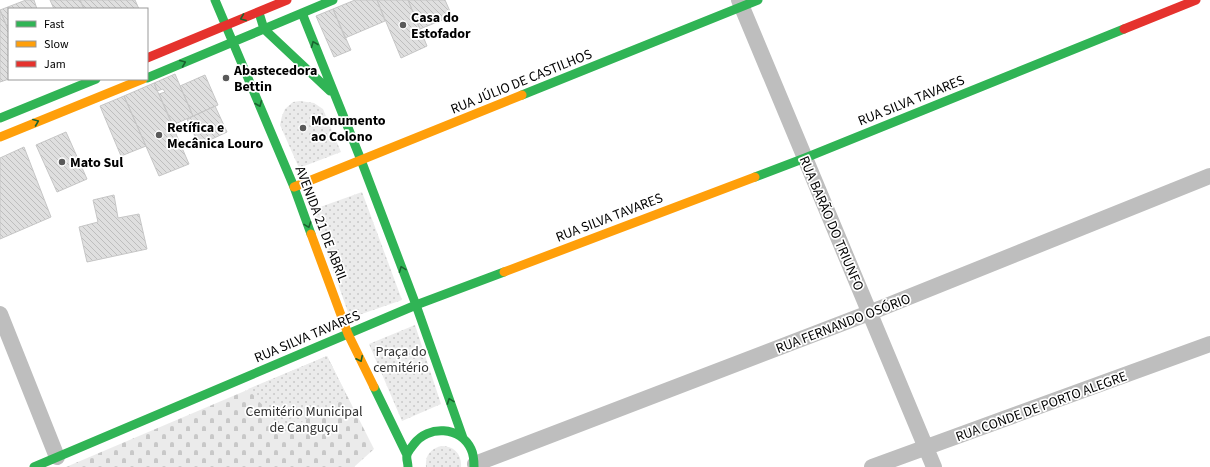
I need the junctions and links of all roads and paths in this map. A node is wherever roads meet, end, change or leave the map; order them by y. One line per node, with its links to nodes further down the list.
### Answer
1 (215, 0): 9 (street, AVENIDA 21 DE ABRIL)
2 (287, 0): 7 (street)
3 (333, 0): 8 (street)
4 (758, 0): 6 (street, RUA JÚLIO DE CASTILHOS)
5 (1196, 0): 19 (street, RUA SILVA TAVARES)
6 (741, 3): 19 (street, RUA BARÃO DO TRIUNFO); 20 (street, RUA JÚLIO DE CASTILHOS)
7 (257, 9): 9 (street, one-way to 9); 10 (street)
8 (302, 13): 10 (street); 16 (street, one-way to 8)
9 (226, 26): 11 (street, AVENIDA 21 DE ABRIL); 12 (street)
10 (264, 28): 11 (street); 16 (street)
11 (233, 43): 13 (street, one-way to 11); 22 (street, AVENIDA 21 DE ABRIL, one-way to 22)
12 (148, 58)
13 (148, 78)
14 (94, 80): 17 (street)
15 (141, 80): 18 (street, one-way to 15)
16 (334, 94): 20 (street)
17 (0, 118)
18 (0, 137)
19 (805, 158): 23 (street, RUA SILVA TAVARES); 24 (street, RUA BARÃO DO TRIUNFO)
20 (361, 160): 22 (street, RUA JÚLIO DE CASTILHOS); 23 (street, one-way to 20)
21 (1210, 176): 24 (street, RUA FERNANDO OSÓRIO)
22 (294, 188): 26 (street, AVENIDA 21 DE ABRIL, one-way to 26)
23 (416, 305): 26 (street, RUA SILVA TAVARES); 28 (street, one-way to 23)
24 (869, 313): 29 (street, RUA BARÃO DO TRIUNFO); 33 (street, RUA FERNANDO OSÓRIO)
25 (0, 314): 31 (street)
26 (348, 334): 30 (street, AVENIDA 21 DE ABRIL, one-way to 30); 31 (street, RUA SILVA TAVARES)
27 (1210, 344): 29 (street, RUA CONDE DE PORTO ALEGRE)
28 (463, 438): 30 (street); 33 (street)
29 (926, 448): 35 (street, RUA CONDE DE PORTO ALEGRE); 36 (street, RUA BARÃO DO TRIUNFO)
30 (407, 455): 32 (street)
31 (58, 456): 34 (street, RUA SILVA TAVARES)
32 (407, 466)
33 (474, 466)
34 (34, 467)
35 (872, 467)
36 (934, 467)

